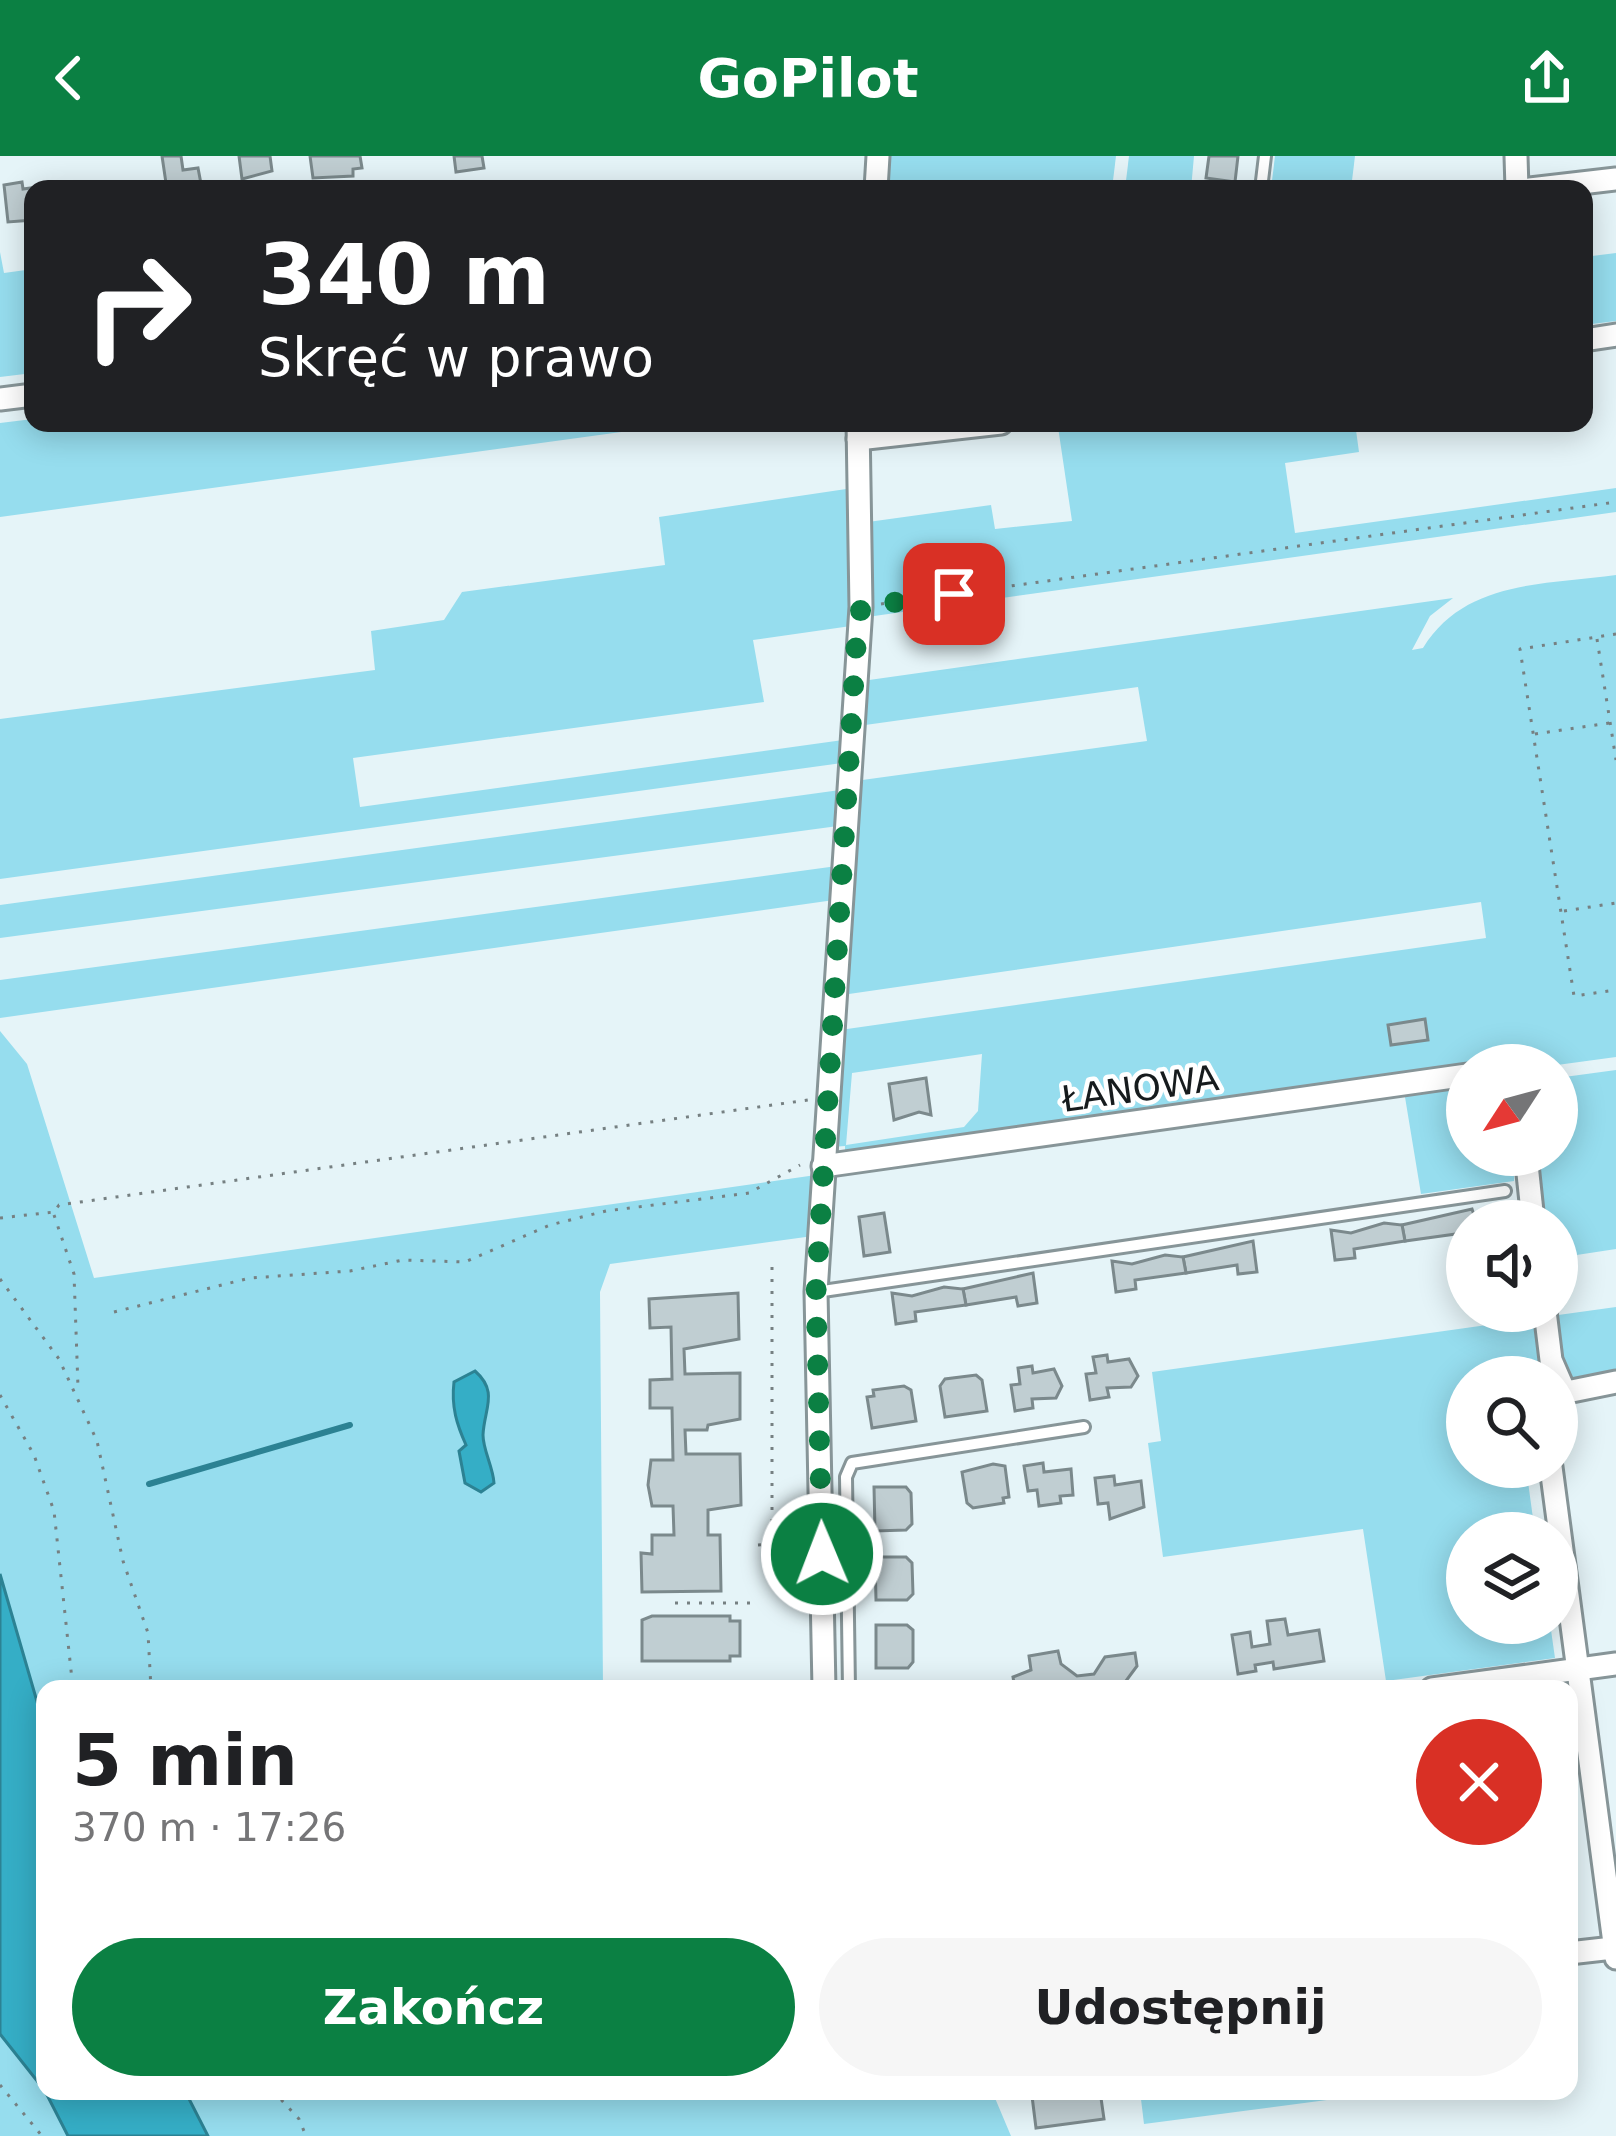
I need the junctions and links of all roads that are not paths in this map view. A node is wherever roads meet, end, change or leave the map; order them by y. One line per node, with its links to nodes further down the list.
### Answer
1 (858, 432): 3 (street)
2 (1446, 1078): 3 (street, ŁANOWA)
3 (824, 1160): 5 (street)
4 (1505, 1191): 5 (lane)
5 (816, 1292): 12 (street)
6 (1616, 1382): 7 (street)
7 (1578, 1389)
8 (1084, 1427): 13 (lane)
9 (1554, 1488): 11 (street)
10 (1616, 1664): 11 (street)
11 (1578, 1669): 14 (street); 15 (street)
12 (824, 1680)
13 (849, 1680)
14 (1498, 1680)
15 (1615, 1952): 16 (street)
16 (1578, 1953)

